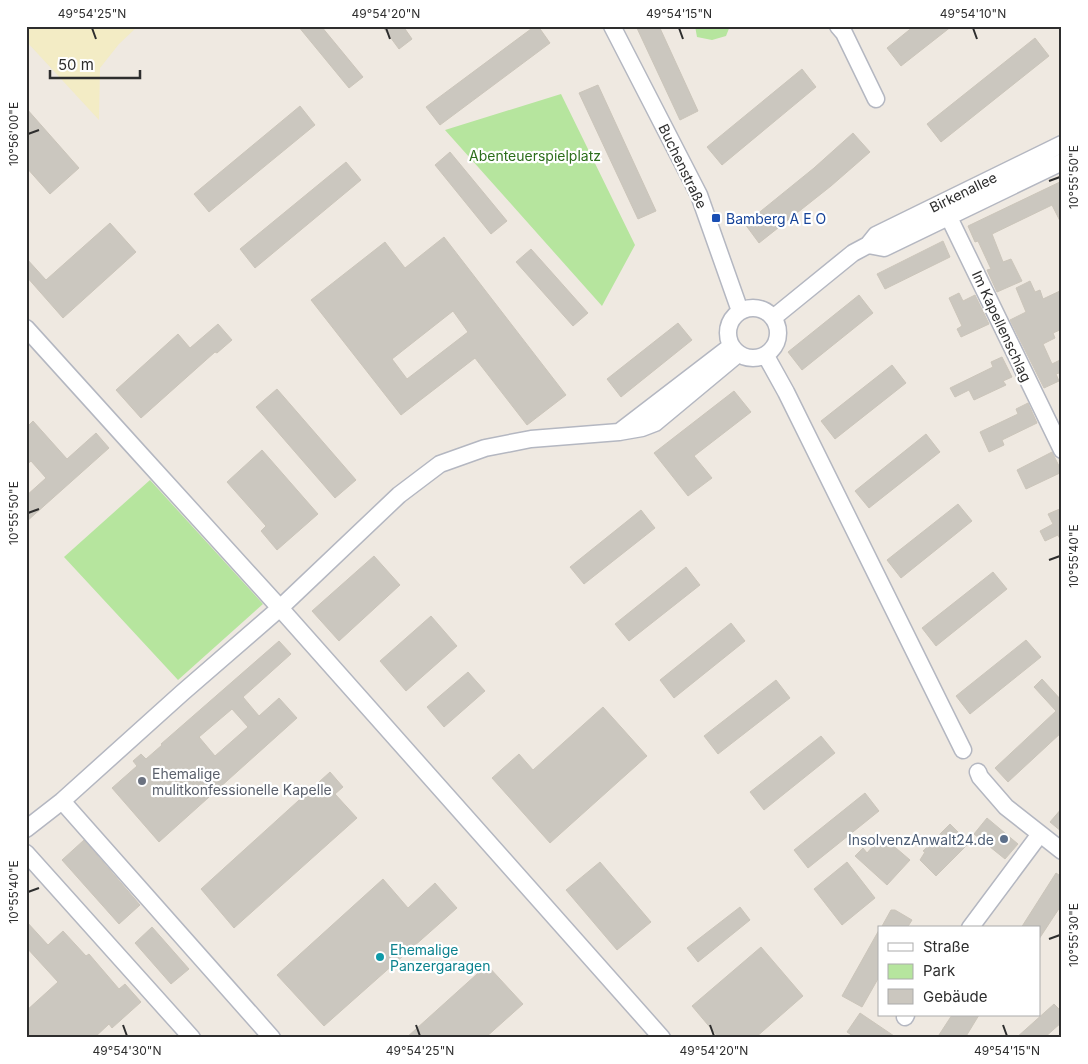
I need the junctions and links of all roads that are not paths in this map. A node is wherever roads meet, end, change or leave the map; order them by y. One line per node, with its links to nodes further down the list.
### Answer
1 (612, 26): 7 (street, Buchenstraße)
2 (838, 26): 3 (street)
3 (876, 99)
4 (1062, 144): 6 (street, Birkenallee)
5 (1062, 162): 6 (street, Birkenallee)
6 (946, 210): 8 (street, Birkenallee); 12 (street, Im Kapellenschlag)
7 (740, 311): 8 (street); 10 (street)
8 (773, 318): 11 (street)
9 (26, 328): 13 (street)
10 (734, 350): 11 (street); 13 (street)
11 (766, 356): 14 (street)
12 (1062, 450)
13 (280, 608): 16 (street); 24 (street)
14 (963, 750)
15 (978, 772): 18 (street)
16 (62, 801): 17 (street); 23 (street)
17 (26, 829)
18 (1040, 834): 19 (street); 21 (street)
19 (1062, 851)
20 (26, 853): 22 (street)
21 (971, 926)
22 (192, 1038)
23 (272, 1038)
24 (662, 1038)

